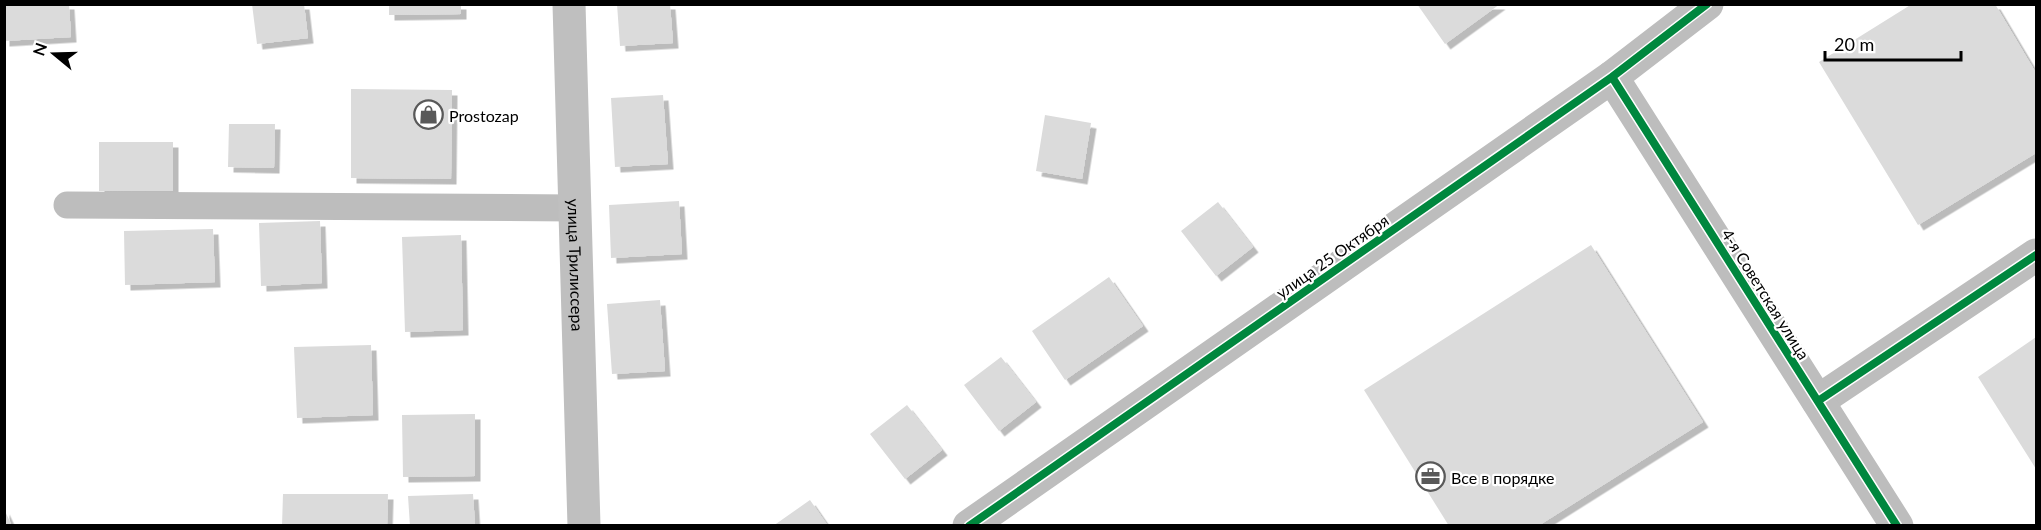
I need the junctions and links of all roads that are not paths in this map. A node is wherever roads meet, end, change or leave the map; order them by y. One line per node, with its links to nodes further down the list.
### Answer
1 (569, 4): 5 (main road, улица Трилиссера)
2 (1707, 4): 3 (street, улица 25 Октября)
3 (1612, 77): 7 (street, 4-я Советская улица); 9 (street, улица 25 Октября)
4 (67, 205): 5 (lane)
5 (575, 208): 8 (main road, улица Трилиссера)
6 (2037, 255): 7 (street)
7 (1818, 401): 10 (street, 4-я Советская улица)
8 (584, 525)
9 (969, 525)
10 (1897, 525)

